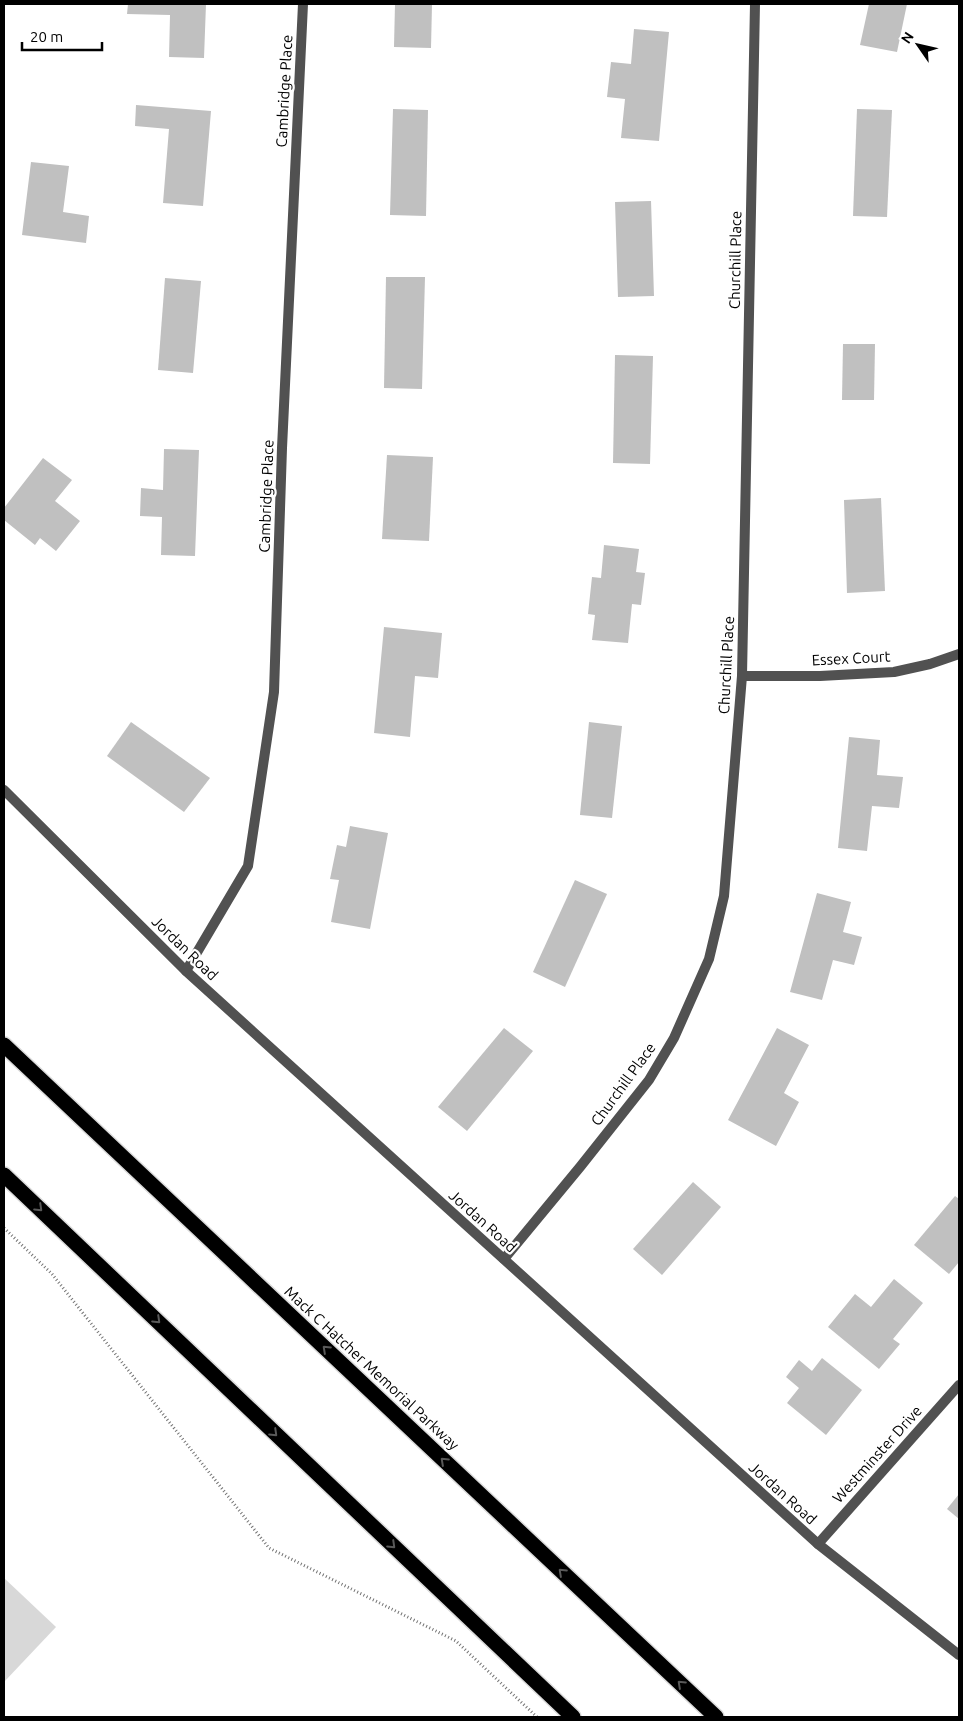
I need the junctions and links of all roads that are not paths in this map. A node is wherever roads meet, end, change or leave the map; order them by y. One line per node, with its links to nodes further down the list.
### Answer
1 (303, 4): 6 (street, Cambridge Place)
2 (755, 4): 4 (street, Churchill Place)
3 (959, 654): 4 (street, Essex Court)
4 (742, 676): 9 (street, Churchill Place)
5 (4, 790): 6 (street, Jordan Road)
6 (186, 971): 9 (street, Jordan Road)
7 (4, 1045): 14 (highway, Mack C Hatcher Memorial Parkway, one-way to 7)
8 (4, 1175): 13 (highway, one-way to 13)
9 (504, 1259): 11 (street, Jordan Road)
10 (959, 1385): 11 (street, Westminster Drive)
11 (818, 1544): 12 (street, Jordan Road)
12 (959, 1655)
13 (573, 1717)
14 (716, 1717)

